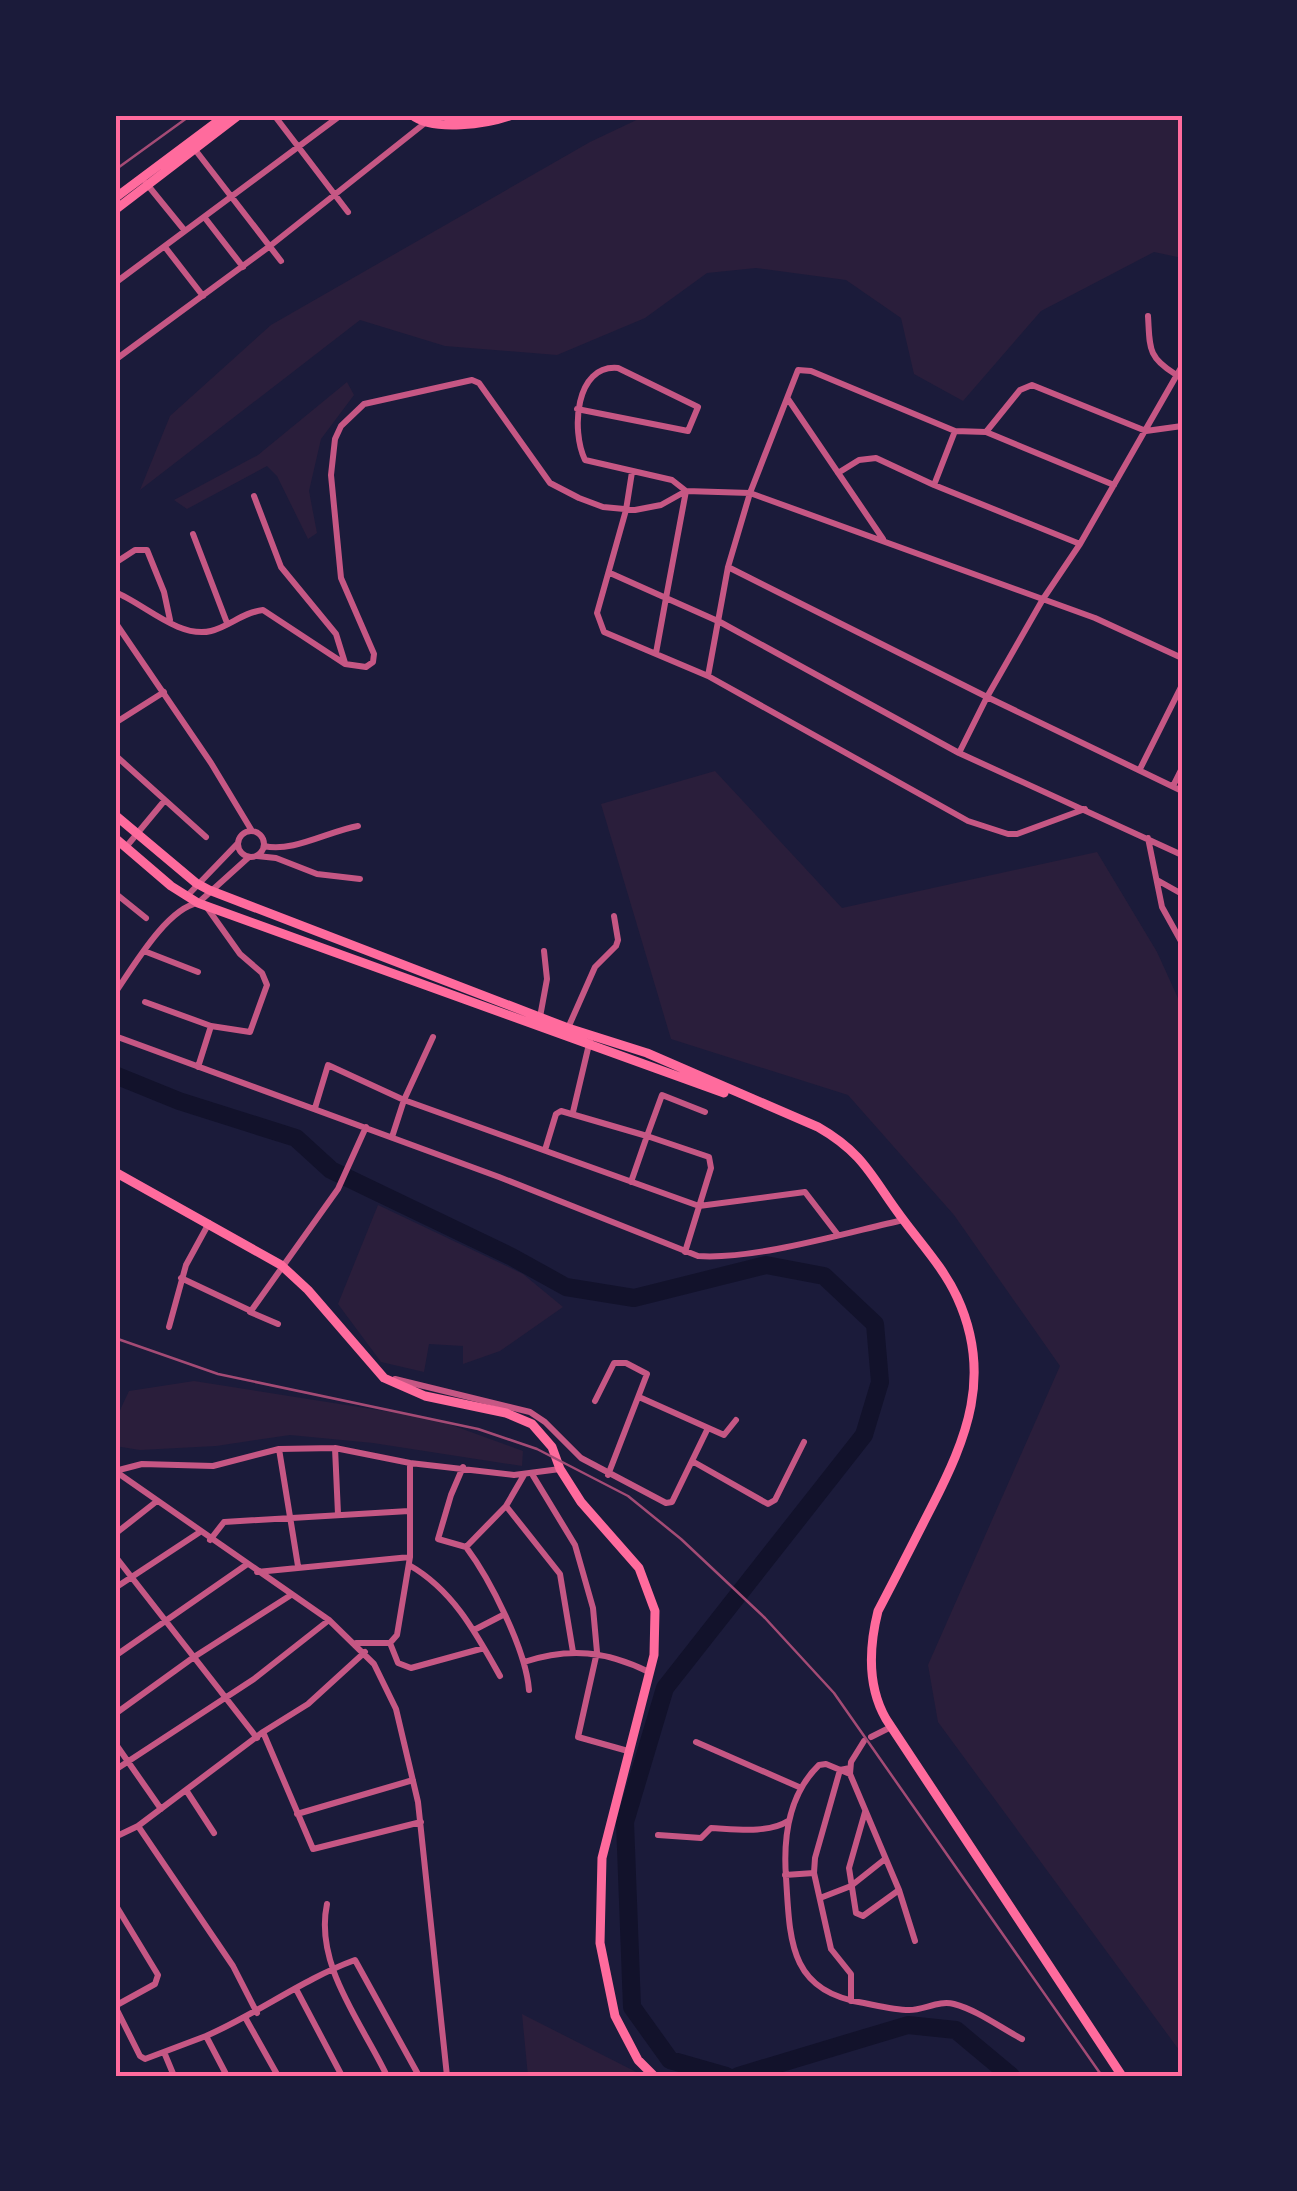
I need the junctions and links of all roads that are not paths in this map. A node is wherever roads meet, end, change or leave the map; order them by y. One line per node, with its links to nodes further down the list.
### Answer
1 (226, 115): 10 (main road)
2 (239, 115): 10 (main road)
3 (274, 115): 11 (street)
4 (341, 115): 11 (street)
5 (412, 115): 8 (main road)
6 (468, 115): 9 (main road)
7 (512, 115): 9 (main road)
8 (424, 123): 9 (main road); 13 (street)
9 (436, 123)
10 (192, 146): 12 (main road); 15 (street)
11 (300, 148): 13 (street); 15 (street)
12 (145, 181): 14 (main road); 16 (main road); 19 (street)
13 (335, 196): 17 (street); 20 (street)
14 (115, 198)
15 (233, 198): 18 (street); 20 (street)
16 (115, 210)
17 (348, 212)
18 (206, 218): 19 (street); 23 (street)
19 (186, 232): 21 (street)
20 (270, 246): 22 (street); 23 (street)
21 (165, 247): 24 (street); 25 (street)
22 (282, 261)
23 (242, 267): 25 (street)
24 (115, 283)
25 (203, 296): 27 (street)
26 (1148, 316): 29 (street)
27 (115, 360)
28 (1182, 366): 29 (street)
29 (1174, 374): 34 (street)
30 (788, 399): 33 (street); 37 (street); 41 (street)
31 (577, 409): 31 (street); 36 (street)
32 (1181, 429): 34 (street)
33 (955, 431): 35 (street); 39 (street)
34 (1146, 431): 35 (street); 38 (street)
35 (986, 432): 38 (street)
36 (632, 472): 40 (street); 43 (street)
37 (838, 473): 39 (street); 45 (street)
38 (1114, 484): 46 (street)
39 (934, 486): 46 (street)
40 (686, 491): 41 (street); 43 (street); 51 (street)
41 (750, 493): 45 (street); 48 (street)
42 (254, 496): 59 (street)
43 (626, 510): 49 (street); 59 (street)
44 (192, 534): 56 (street)
45 (884, 540): 52 (street)
46 (1080, 544): 52 (street)
47 (115, 563): 54 (street)
48 (728, 568): 55 (street); 63 (street)
49 (610, 574): 51 (street); 57 (street)
50 (115, 592): 54 (street)
51 (666, 598): 55 (street); 57 (street)
52 (1043, 600): 58 (street); 63 (street)
53 (115, 622): 62 (street)
54 (170, 622): 56 (street)
55 (720, 622): 60 (street); 66 (street)
56 (228, 623): 59 (street)
57 (656, 653): 60 (street)
58 (1182, 658)
59 (345, 664)
60 (708, 676): 73 (street)
61 (1182, 685): 64 (street)
62 (164, 692): 65 (street); 76 (street)
63 (987, 697): 66 (street); 68 (street)
64 (1178, 706): 68 (street)
65 (115, 722)
66 (959, 753): 73 (street)
67 (115, 755): 72 (street)
68 (1140, 768): 70 (street)
69 (1182, 768): 70 (street)
70 (1172, 786): 71 (street)
71 (1182, 791)
72 (165, 800): 77 (street); 78 (street)
73 (1085, 809): 79 (street)
74 (115, 815): 77 (main road)
75 (358, 826): 82 (street)
76 (252, 831): 81 (street); 82 (street)
77 (138, 834): 83 (street); 88 (main road)
78 (206, 837)
79 (1148, 837): 84 (street); 87 (street)
80 (115, 838): 83 (main road)
81 (238, 842): 85 (street); 88 (street)
82 (264, 846): 85 (street)
83 (125, 848): 92 (main road)
84 (1182, 855)
85 (253, 856): 86 (street); 89 (street)
86 (360, 878)
87 (1156, 880): 91 (street); 97 (street)
88 (196, 883): 89 (main road); 92 (street)
89 (209, 890): 92 (street); 95 (main road)
90 (115, 893): 94 (street)
91 (1182, 894)
92 (194, 902): 96 (main road); 99 (street); 105 (street)
93 (614, 916): 106 (street)
94 (146, 918)
95 (289, 921): 96 (main road); 98 (main road)
96 (284, 933): 98 (main road)
97 (1182, 943)
98 (346, 949): 104 (main road)
99 (144, 951): 101 (street); 102 (street)
100 (544, 952): 104 (street)
101 (198, 972)
102 (115, 993)
103 (145, 1002): 105 (street)
104 (538, 1020): 106 (main road); 109 (main road)
105 (211, 1026): 110 (street)
106 (568, 1028): 109 (main road)
107 (115, 1036): 110 (street)
108 (432, 1037): 111 (street)
109 (590, 1038): 113 (street); 122 (main road)
110 (198, 1068): 112 (street)
111 (404, 1100): 112 (street); 117 (street); 118 (street)
112 (314, 1108): 115 (street)
113 (573, 1112): 116 (street); 118 (street)
114 (706, 1112): 116 (street)
115 (366, 1128): 117 (street); 126 (street)
116 (647, 1136): 120 (street); 121 (street)
117 (392, 1137): 125 (street)
118 (545, 1150): 120 (street)
119 (115, 1172): 123 (main road)
120 (632, 1182): 121 (street)
121 (698, 1206): 124 (street); 125 (street)
122 (903, 1220): 124 (street); 181 (main road)
123 (209, 1223): 126 (main road); 127 (street)
124 (838, 1235): 125 (street)
125 (684, 1252)
126 (280, 1266): 128 (street); 131 (main road)
127 (181, 1278): 128 (street); 130 (street)
128 (249, 1312): 129 (street)
129 (278, 1324)
130 (169, 1328)
131 (371, 1365): 141 (main road); 144 (street)
132 (639, 1397): 133 (street); 135 (street); 144 (street)
133 (595, 1401)
134 (736, 1420): 135 (street)
135 (708, 1428): 139 (street)
136 (804, 1442): 139 (street)
137 (335, 1448): 138 (street); 140 (street); 149 (street)
138 (279, 1449): 143 (street); 150 (street)
139 (692, 1460): 144 (street)
140 (410, 1463): 142 (street); 148 (street)
141 (559, 1465): 145 (street); 176 (main road)
142 (463, 1467): 145 (street); 154 (street)
143 (115, 1471): 146 (street)
144 (608, 1475)
145 (531, 1477): 147 (street); 172 (street)
146 (157, 1501): 151 (street); 152 (street)
147 (506, 1506): 154 (street); 171 (street)
148 (410, 1511): 149 (street); 156 (street)
149 (338, 1514): 150 (street)
150 (290, 1516): 153 (street); 158 (street)
151 (200, 1532): 153 (street); 160 (street)
152 (115, 1534)
153 (210, 1540): 157 (street)
154 (466, 1547): 163 (street)
155 (115, 1556): 160 (street)
156 (410, 1561): 158 (street); 166 (street); 168 (street)
157 (246, 1565): 159 (street); 165 (street)
158 (298, 1566): 159 (street)
159 (255, 1572): 162 (street)
160 (132, 1577): 161 (street); 165 (street)
161 (115, 1588)
162 (290, 1595): 164 (street); 174 (street)
163 (503, 1615): 166 (street); 175 (street)
164 (329, 1620): 167 (street); 179 (street)
165 (167, 1623): 173 (street); 174 (street)
166 (474, 1630): 169 (street)
167 (355, 1643): 168 (street); 170 (street)
168 (390, 1643): 169 (street)
169 (484, 1648): 177 (street)
170 (364, 1652): 182 (street); 190 (street)
171 (573, 1652): 172 (street); 175 (street)
172 (598, 1652): 176 (street); 185 (street)
173 (115, 1656)
174 (194, 1657): 179 (street); 180 (street)
175 (524, 1662): 178 (street)
176 (650, 1672): 185 (main road)
177 (500, 1676)
178 (529, 1690)
179 (225, 1698): 182 (street); 186 (street)
180 (115, 1714)
181 (891, 1727): 189 (street); 227 (main road)
182 (260, 1735): 192 (street); 195 (street)
183 (696, 1742): 191 (street)
184 (115, 1743): 186 (street)
185 (628, 1751): 226 (main road)
186 (127, 1762): 187 (street); 193 (street)
187 (115, 1770)
188 (840, 1770): 189 (street); 191 (street); 203 (street)
189 (850, 1771): 194 (street)
190 (413, 1780): 195 (street); 197 (street)
191 (799, 1788): 196 (street)
192 (186, 1790): 193 (street); 199 (street)
193 (161, 1809): 198 (street)
194 (865, 1812): 202 (street); 205 (street)
195 (297, 1814): 197 (street)
196 (788, 1821): 200 (street); 204 (street)
197 (421, 1822): 225 (street)
198 (138, 1826): 201 (street); 214 (street)
199 (214, 1833)
200 (658, 1835)
201 (115, 1836)
202 (886, 1859): 205 (street); 206 (street)
203 (814, 1873): 204 (street); 207 (street)
204 (786, 1876): 213 (street)
205 (850, 1886): 206 (street); 207 (street)
206 (899, 1890): 210 (street)
207 (820, 1898): 213 (street)
208 (115, 1904): 218 (street)
209 (327, 1904): 211 (street)
210 (915, 1942)
211 (332, 1970): 212 (street); 223 (street); 224 (street)
212 (296, 1989): 214 (street); 222 (street)
213 (851, 2001): 217 (street)
214 (257, 2013): 215 (street)
215 (246, 2018): 216 (street); 221 (street)
216 (206, 2036): 218 (street); 220 (street)
217 (1022, 2039)
218 (164, 2052): 219 (street)
219 (174, 2076)
220 (228, 2076)
221 (278, 2076)
222 (342, 2076)
223 (387, 2076)
224 (419, 2076)
225 (447, 2076)
226 (654, 2076)
227 (1122, 2076)

